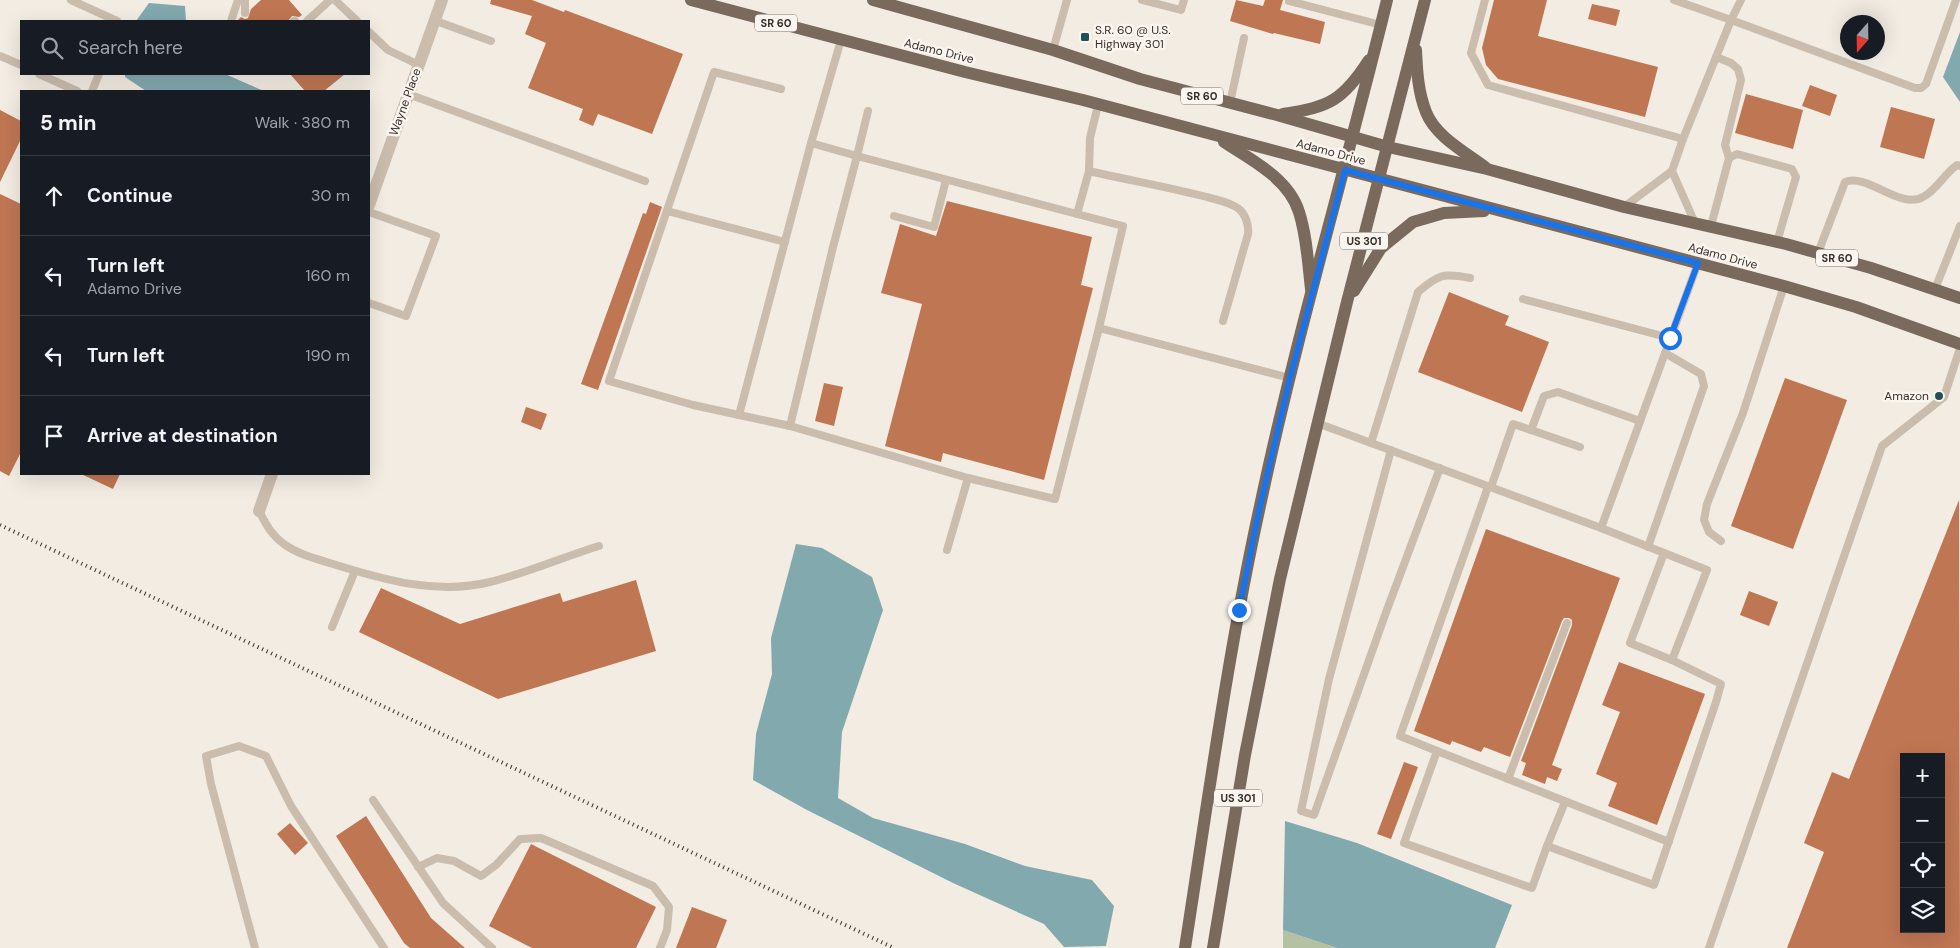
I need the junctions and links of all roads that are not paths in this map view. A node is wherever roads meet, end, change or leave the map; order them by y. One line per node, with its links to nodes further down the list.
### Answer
1 (71, 0): 20 (lane)
2 (238, 0): 21 (lane)
3 (245, 0): 19 (lane)
4 (330, 0): 22 (lane)
5 (335, 0): 23 (lane)
6 (442, 0): 25 (street, Wayne Place)
7 (691, 0): 30 (main road, Adamo Drive / SR 60)
8 (873, 0): 32 (main road, Adamo Drive / SR 60)
9 (1067, 0): 32 (lane)
10 (1142, 0): 11 (lane)
11 (1184, 0)
12 (1387, 0): 26 (main road, US 301)
13 (1425, 0): 29 (main road, US 301)
14 (1485, 0): 50 (lane)
15 (1674, 0): 24 (lane)
16 (1741, 0): 24 (lane)
17 (1956, 0): 24 (lane)
18 (1288, 1): 26 (lane)
19 (245, 13)
20 (115, 20)
21 (231, 20)
22 (308, 20)
23 (356, 20)
24 (1731, 20): 35 (lane)
25 (436, 21): 31 (lane); 37 (street, Wayne Place)
26 (1381, 25): 33 (main road, US 301)
27 (370, 33): 37 (lane)
28 (1244, 38): 44 (lane)
29 (1415, 38): 52 (main road, US 301); 56 (main road)
30 (841, 40): 45 (main road, Adamo Drive / SR 60); 51 (lane)
31 (491, 41)
32 (1053, 50): 44 (main road, Adamo Drive / SR 60)
33 (1375, 51): 47 (main road); 49 (main road, US 301)
34 (0, 56): 36 (lane)
35 (1716, 57): 50 (lane); 54 (lane)
36 (20, 65)
37 (419, 65): 43 (street, Wayne Place)
38 (41, 75): 41 (lane)
39 (99, 75): 42 (lane)
40 (781, 89): 66 (lane)
41 (75, 90)
42 (92, 90)
43 (408, 94): 62 (lane); 63 (street, Wayne Place)
44 (1230, 103): 47 (main road, Adamo Drive / SR 60)
45 (1098, 104): 48 (main road, Adamo Drive / SR 60); 58 (lane)
46 (868, 111): 53 (lane)
47 (1277, 115): 49 (main road, Adamo Drive / SR 60)
48 (1214, 135): 57 (main road, Adamo Drive / SR 60); 80 (main road)
49 (1352, 137): 52 (main road, Adamo Drive); 57 (main road, US 301)
50 (1683, 139): 59 (lane)
51 (811, 143): 53 (lane); 73 (lane)
52 (1388, 147): 56 (main road, Adamo Drive / SR 60); 60 (main road, US 301)
53 (857, 156): 61 (lane); 94 (lane)
54 (1730, 158): 71 (lane); 74 (lane)
55 (1960, 166): 75 (lane)
56 (1487, 169): 64 (main road, Adamo Drive / SR 60)
57 (1345, 170): 60 (main road, Adamo Drive / SR 60); 80 (main road, US 301)
58 (1089, 171): 68 (lane); 85 (lane)
59 (1672, 171): 64 (lane); 70 (lane)
60 (1380, 179): 65 (main road, Adamo Drive / SR 60); 84 (main road, US 301)
61 (946, 180): 68 (lane); 69 (lane)
62 (645, 181)
63 (370, 202)
64 (1624, 207): 70 (main road, Adamo Drive / SR 60)
65 (1497, 210): 76 (main road, Adamo Drive / SR 60); 84 (main road)
66 (666, 211): 73 (lane); 91 (lane)
67 (370, 212): 83 (lane)
68 (1077, 214): 86 (lane)
69 (894, 216)
70 (1695, 222): 71 (main road, Adamo Drive / SR 60)
71 (1711, 226): 74 (main road, Adamo Drive / SR 60)
72 (1960, 226): 79 (lane)
73 (785, 242): 91 (lane)
74 (1777, 242): 75 (main road, Adamo Drive / SR 60)
75 (1818, 253): 79 (main road, Adamo Drive / SR 60)
76 (1698, 263): 78 (main road, Adamo Drive / SR 60); 87 (lane)
77 (1470, 278): 96 (lane)
78 (1784, 286): 88 (main road, Adamo Drive / SR 60); 105 (lane)
79 (1935, 289): 81 (main road, Adamo Drive / SR 60)
80 (1312, 295): 90 (main road, US 301)
81 (1960, 298)
82 (1523, 299): 87 (lane)
83 (370, 302)
84 (1347, 302): 93 (main road, US 301)
85 (1223, 321)
86 (1099, 328): 90 (lane); 101 (lane)
87 (1670, 338): 89 (lane)
88 (1960, 346): 127 (lane)
89 (1665, 353): 92 (lane); 107 (lane)
90 (1290, 378): 125 (main road, US 301)
91 (739, 415): 94 (lane)
92 (1640, 421): 95 (lane); 104 (lane)
93 (1318, 423): 96 (lane); 126 (main road, US 301)
94 (790, 426): 101 (lane)
95 (1531, 430): 97 (lane); 102 (lane)
96 (1371, 443): 98 (lane)
97 (1580, 447)
98 (1391, 450): 99 (lane); 99 (lane)
99 (1440, 468): 102 (lane)
100 (272, 475): 103 (street)
101 (968, 478): 108 (lane)
102 (1490, 487): 104 (lane); 114 (lane)
103 (259, 511): 110 (lane)
104 (1602, 528): 107 (lane)
105 (1721, 541)
106 (599, 546): 110 (lane)
107 (1648, 547): 109 (lane)
108 (947, 550)
109 (1664, 553): 113 (lane); 113 (lane)
110 (355, 571): 112 (lane)
111 (1568, 623): 115 (lane)
112 (332, 627)
113 (1672, 660): 118 (lane)
114 (1438, 751): 115 (lane); 119 (lane)
115 (1508, 779): 117 (lane)
116 (373, 800): 120 (lane)
117 (1565, 802): 118 (lane); 119 (lane)
118 (1669, 842): 119 (lane)
119 (1547, 846)
120 (418, 867): 123 (lane); 124 (lane)
121 (255, 948): 122 (lane)
122 (384, 948)
123 (492, 948)
124 (660, 948)
125 (1185, 948)
126 (1213, 948)
127 (1709, 948)

